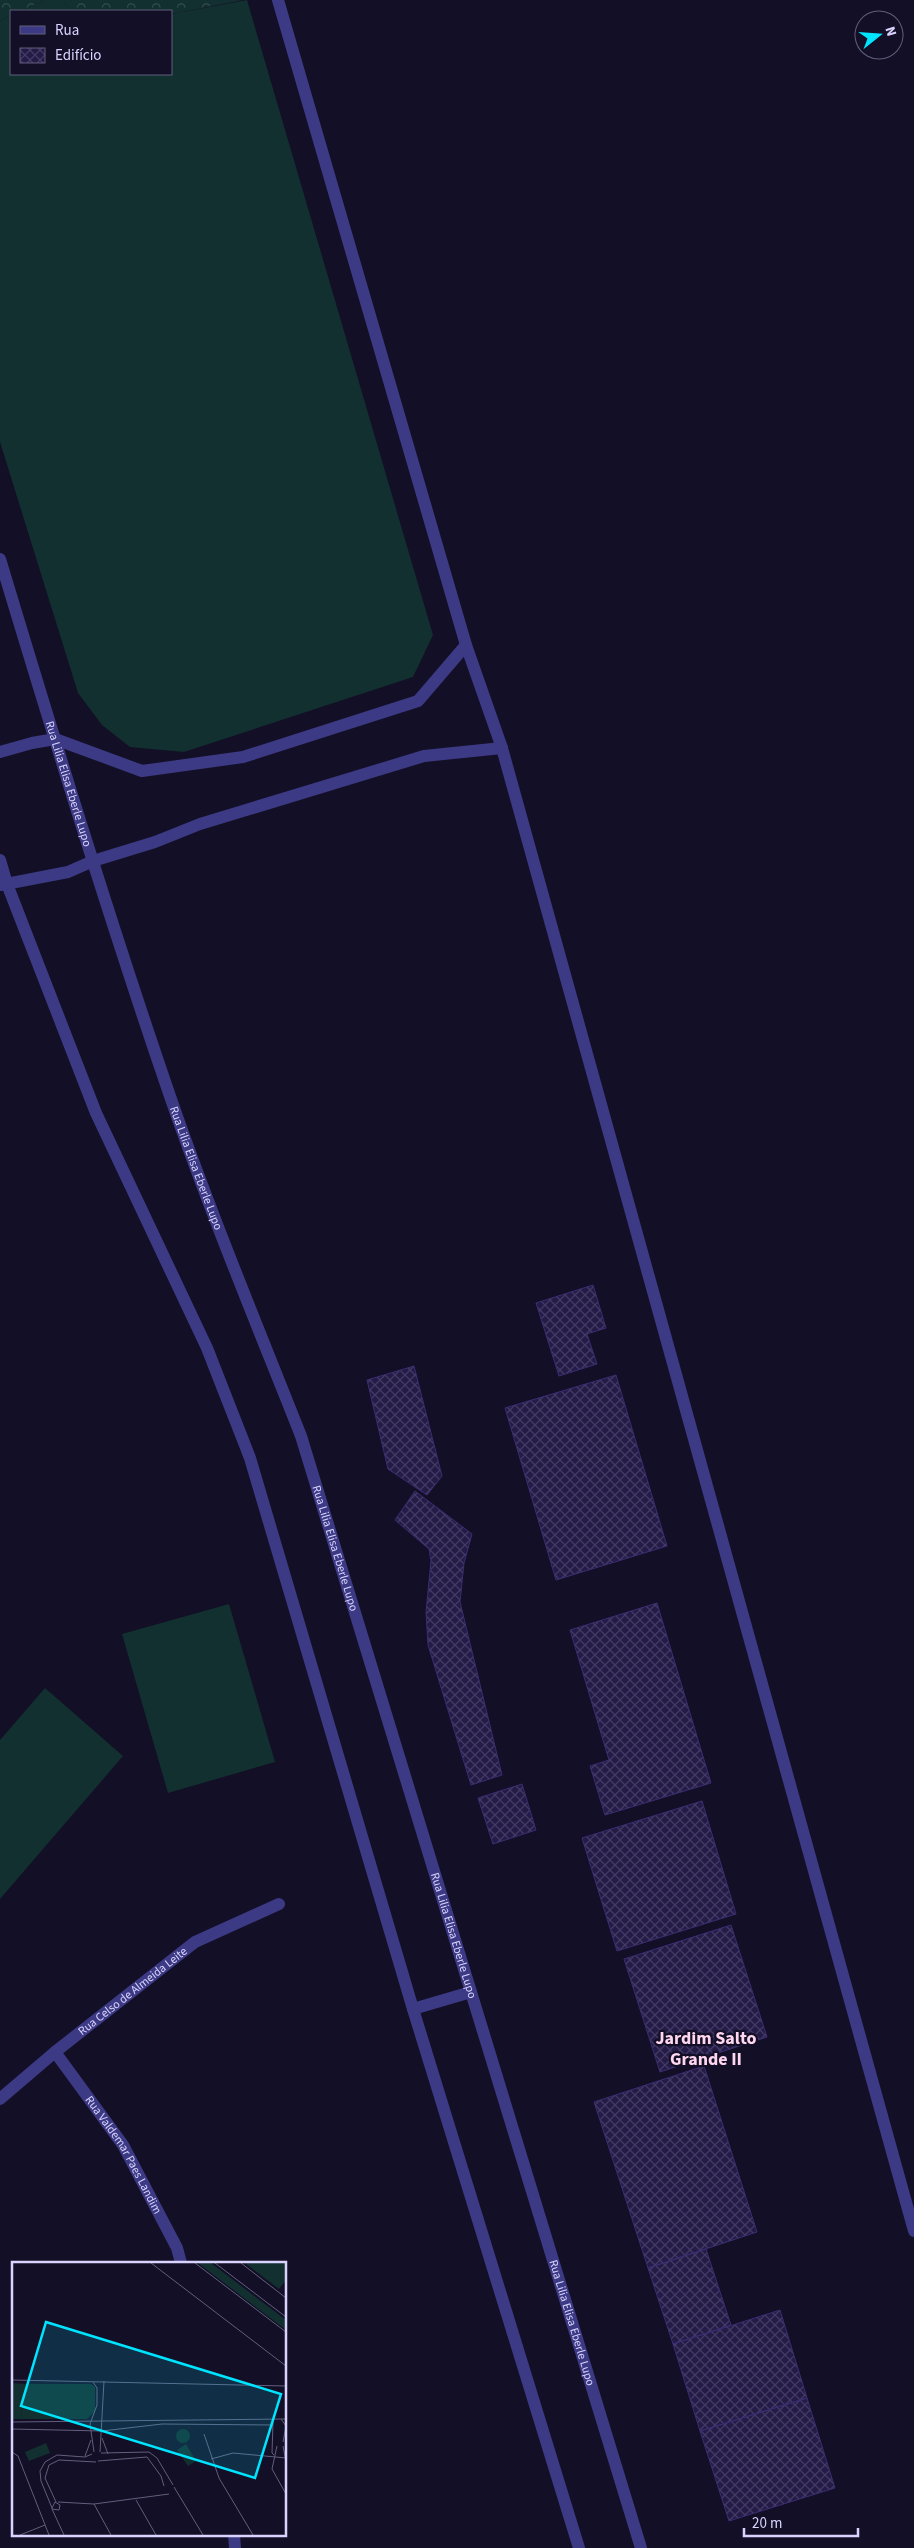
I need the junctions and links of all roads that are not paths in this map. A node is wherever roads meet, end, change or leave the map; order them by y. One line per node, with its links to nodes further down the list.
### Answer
1 (278, 0): 3 (street)
2 (0, 559): 4 (street, Rua Lilia Elisa Eberle Lupo)
3 (466, 645): 4 (street); 5 (street)
4 (55, 739): 6 (street); 8 (street, Rua Lilia Elisa Eberle Lupo)
5 (502, 748): 8 (street); 15 (street)
6 (0, 752)
7 (0, 860): 9 (street)
8 (92, 861): 9 (street); 11 (street, Rua Lilia Elisa Eberle Lupo)
9 (3, 885): 12 (street)
10 (279, 1904): 13 (street, Rua Celso de Almeida Leite)
11 (471, 1992): 12 (street); 18 (street, Rua Lilia Elisa Eberle Lupo)
12 (413, 2009): 17 (street)
13 (54, 2052): 14 (street, Rua Celso de Almeida Leite); 16 (street, Rua Valdemar Paes Landim)
14 (0, 2099)
15 (914, 2231)
16 (181, 2262)
17 (579, 2548)
18 (641, 2548)

